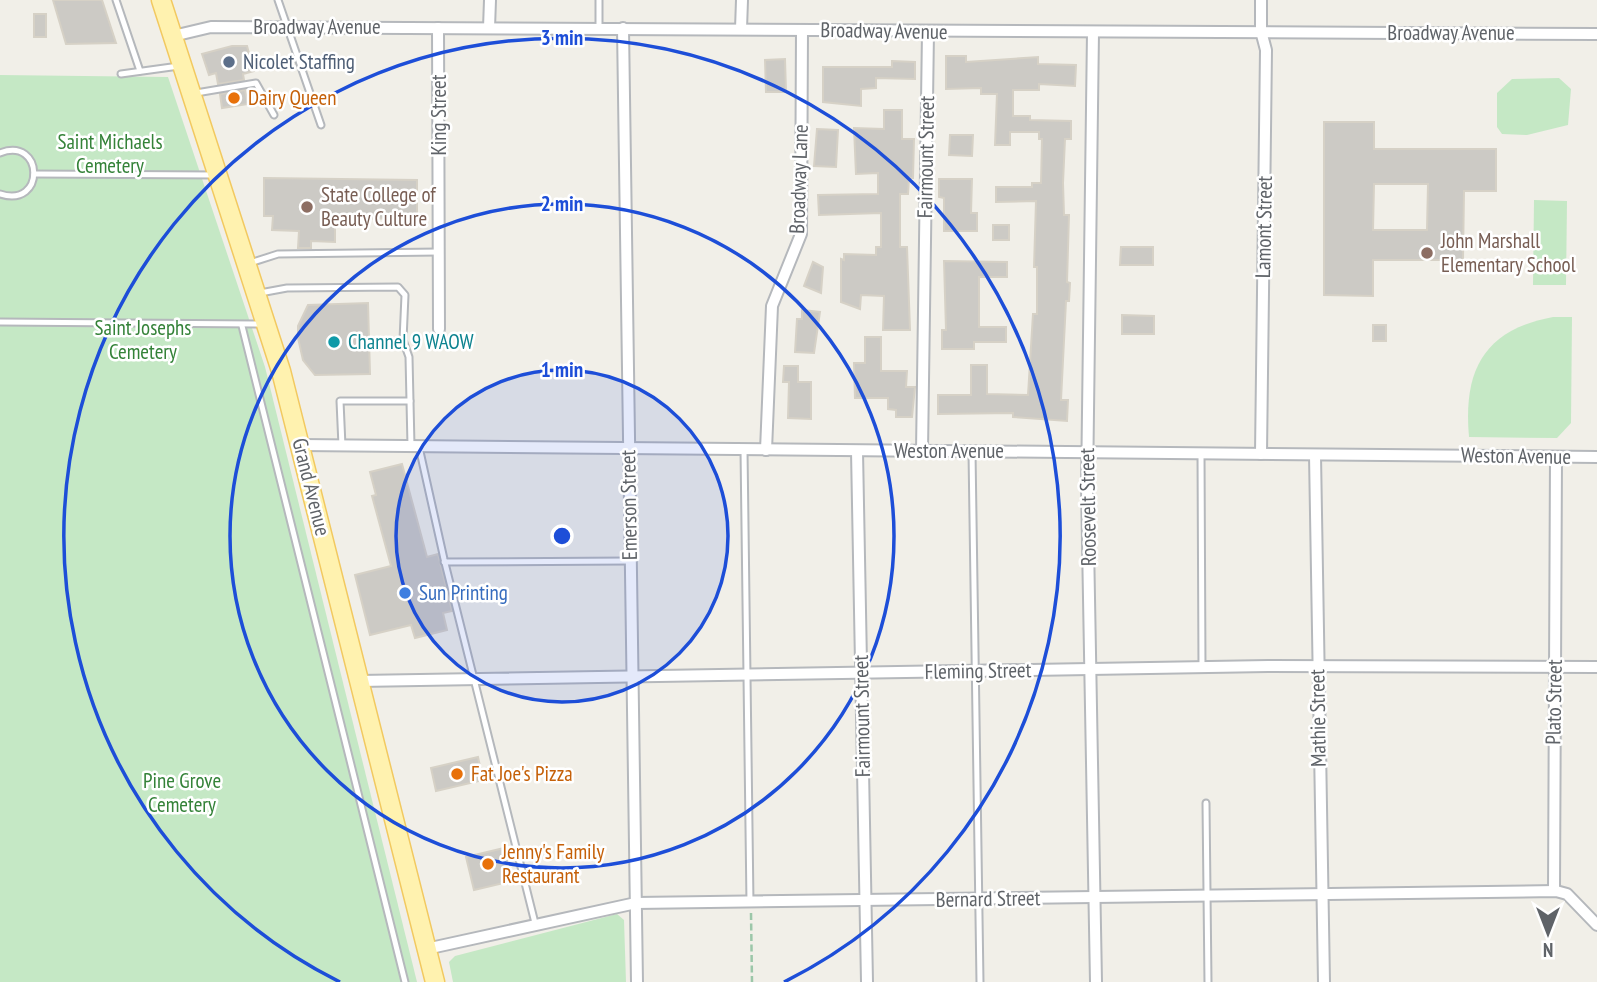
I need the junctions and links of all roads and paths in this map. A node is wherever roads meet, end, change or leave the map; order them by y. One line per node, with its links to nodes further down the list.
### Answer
1 (116, 0): 21 (lane)
2 (161, 0): 19 (main road, Grand Avenue)
3 (278, 0): 8 (lane)
4 (490, 0): 10 (street)
5 (599, 0): 11 (lane)
6 (742, 0): 13 (street)
7 (1261, 0): 15 (street, Lamont Street)
8 (287, 27): 9 (street, Broadway Avenue); 19 (street, Broadway Avenue); 25 (lane)
9 (438, 28): 10 (street, Broadway Avenue); 30 (street, King Street)
10 (489, 28): 11 (street, Broadway Avenue)
11 (599, 28): 12 (street, Broadway Avenue)
12 (623, 28): 13 (street, Broadway Avenue); 41 (street, Emerson Street)
13 (741, 29): 14 (street, Broadway Avenue)
14 (802, 30): 16 (street, Broadway Avenue); 43 (street, Broadway Lane)
15 (1261, 31): 17 (street, Broadway Avenue); 18 (street, Broadway Avenue); 49 (street, Lamont Street)
16 (928, 32): 17 (street, Broadway Avenue); 45 (street, Fairmount Street)
17 (1093, 32): 47 (street, Roosevelt Street)
18 (1597, 34)
19 (173, 36): 20 (main road, Grand Avenue)
20 (182, 65): 21 (lane); 23 (main road, Grand Avenue)
21 (141, 71): 22 (lane)
22 (121, 74)
23 (191, 94): 24 (lane); 28 (main road, Grand Avenue)
24 (274, 115)
25 (321, 125)
26 (0, 153): 27 (lane)
27 (34, 174): 28 (lane); 29 (lane)
28 (219, 175): 31 (main road, Grand Avenue)
29 (0, 194)
30 (439, 252): 31 (lane); 36 (street, King Street)
31 (247, 264): 32 (main road, Grand Avenue)
32 (257, 293): 34 (main road, Grand Avenue); 37 (lane)
33 (0, 322): 35 (lane)
34 (267, 324): 35 (lane); 38 (main road, Grand Avenue)
35 (242, 326): 78 (lane)
36 (439, 329)
37 (410, 401): 39 (lane); 40 (lane)
38 (301, 445): 39 (street, Weston Avenue); 65 (main road, Grand Avenue)
39 (342, 446): 40 (street, Weston Avenue)
40 (415, 446): 41 (street, Weston Avenue); 54 (lane)
41 (628, 449): 42 (street, Weston Avenue); 53 (street, Emerson Street)
42 (744, 450): 43 (street, Weston Avenue); 62 (lane)
43 (766, 450): 44 (street, Weston Avenue)
44 (857, 451): 45 (street, Weston Avenue); 61 (street, Fairmount Street)
45 (922, 451): 46 (street, Weston Avenue)
46 (972, 452): 47 (street, Weston Avenue); 60 (lane)
47 (1087, 453): 48 (street, Weston Avenue); 59 (street, Roosevelt Street)
48 (1201, 453): 49 (street, Weston Avenue); 56 (lane)
49 (1261, 454): 50 (street, Weston Avenue)
50 (1315, 455): 51 (street, Weston Avenue); 55 (street, Mathie Street)
51 (1556, 457): 52 (street, Weston Avenue); 57 (street, Plato Street)
52 (1597, 457)
53 (630, 561): 54 (lane); 63 (street, Emerson Street)
54 (444, 562): 64 (lane)
55 (1317, 665): 56 (street, Fleming Street); 57 (street, Fleming Street); 68 (street, Mathie Street)
56 (1202, 667): 59 (street, Fleming Street)
57 (1554, 667): 58 (street, Fleming Street); 67 (street, Plato Street)
58 (1597, 667)
59 (1091, 669): 60 (street, Fleming Street); 70 (street, Roosevelt Street)
60 (974, 671): 61 (street, Fleming Street); 71 (lane)
61 (862, 674): 62 (street, Fleming Street); 72 (street, Fairmount Street)
62 (747, 675): 63 (street, Fleming Street); 73 (lane)
63 (633, 676): 64 (street, Fleming Street); 74 (street, Emerson Street)
64 (473, 678): 65 (street, Fleming Street); 75 (lane)
65 (359, 681): 77 (main road, Grand Avenue)
66 (1206, 803): 69 (lane)
67 (1554, 891): 68 (street, Bernard Street); 76 (street)
68 (1322, 895): 69 (street, Bernard Street); 86 (street, Mathie Street)
69 (1208, 896): 70 (street, Bernard Street); 85 (lane)
70 (1095, 897): 71 (street, Bernard Street); 84 (street, Roosevelt Street)
71 (979, 899): 72 (street, Bernard Street); 83 (lane)
72 (865, 901): 73 (street, Bernard Street); 82 (street, Fairmount Street)
73 (750, 902): 74 (street, Bernard Street); 81 (path)
74 (636, 903): 75 (street, Bernard Street); 80 (street, Emerson Street)
75 (535, 923): 77 (street, Bernard Street)
76 (1597, 925)
77 (426, 949): 79 (main road, Grand Avenue)
78 (405, 982)
79 (435, 982)
80 (637, 982)
81 (752, 982)
82 (866, 982)
83 (980, 982)
84 (1096, 982)
85 (1208, 982)
86 (1324, 982)

